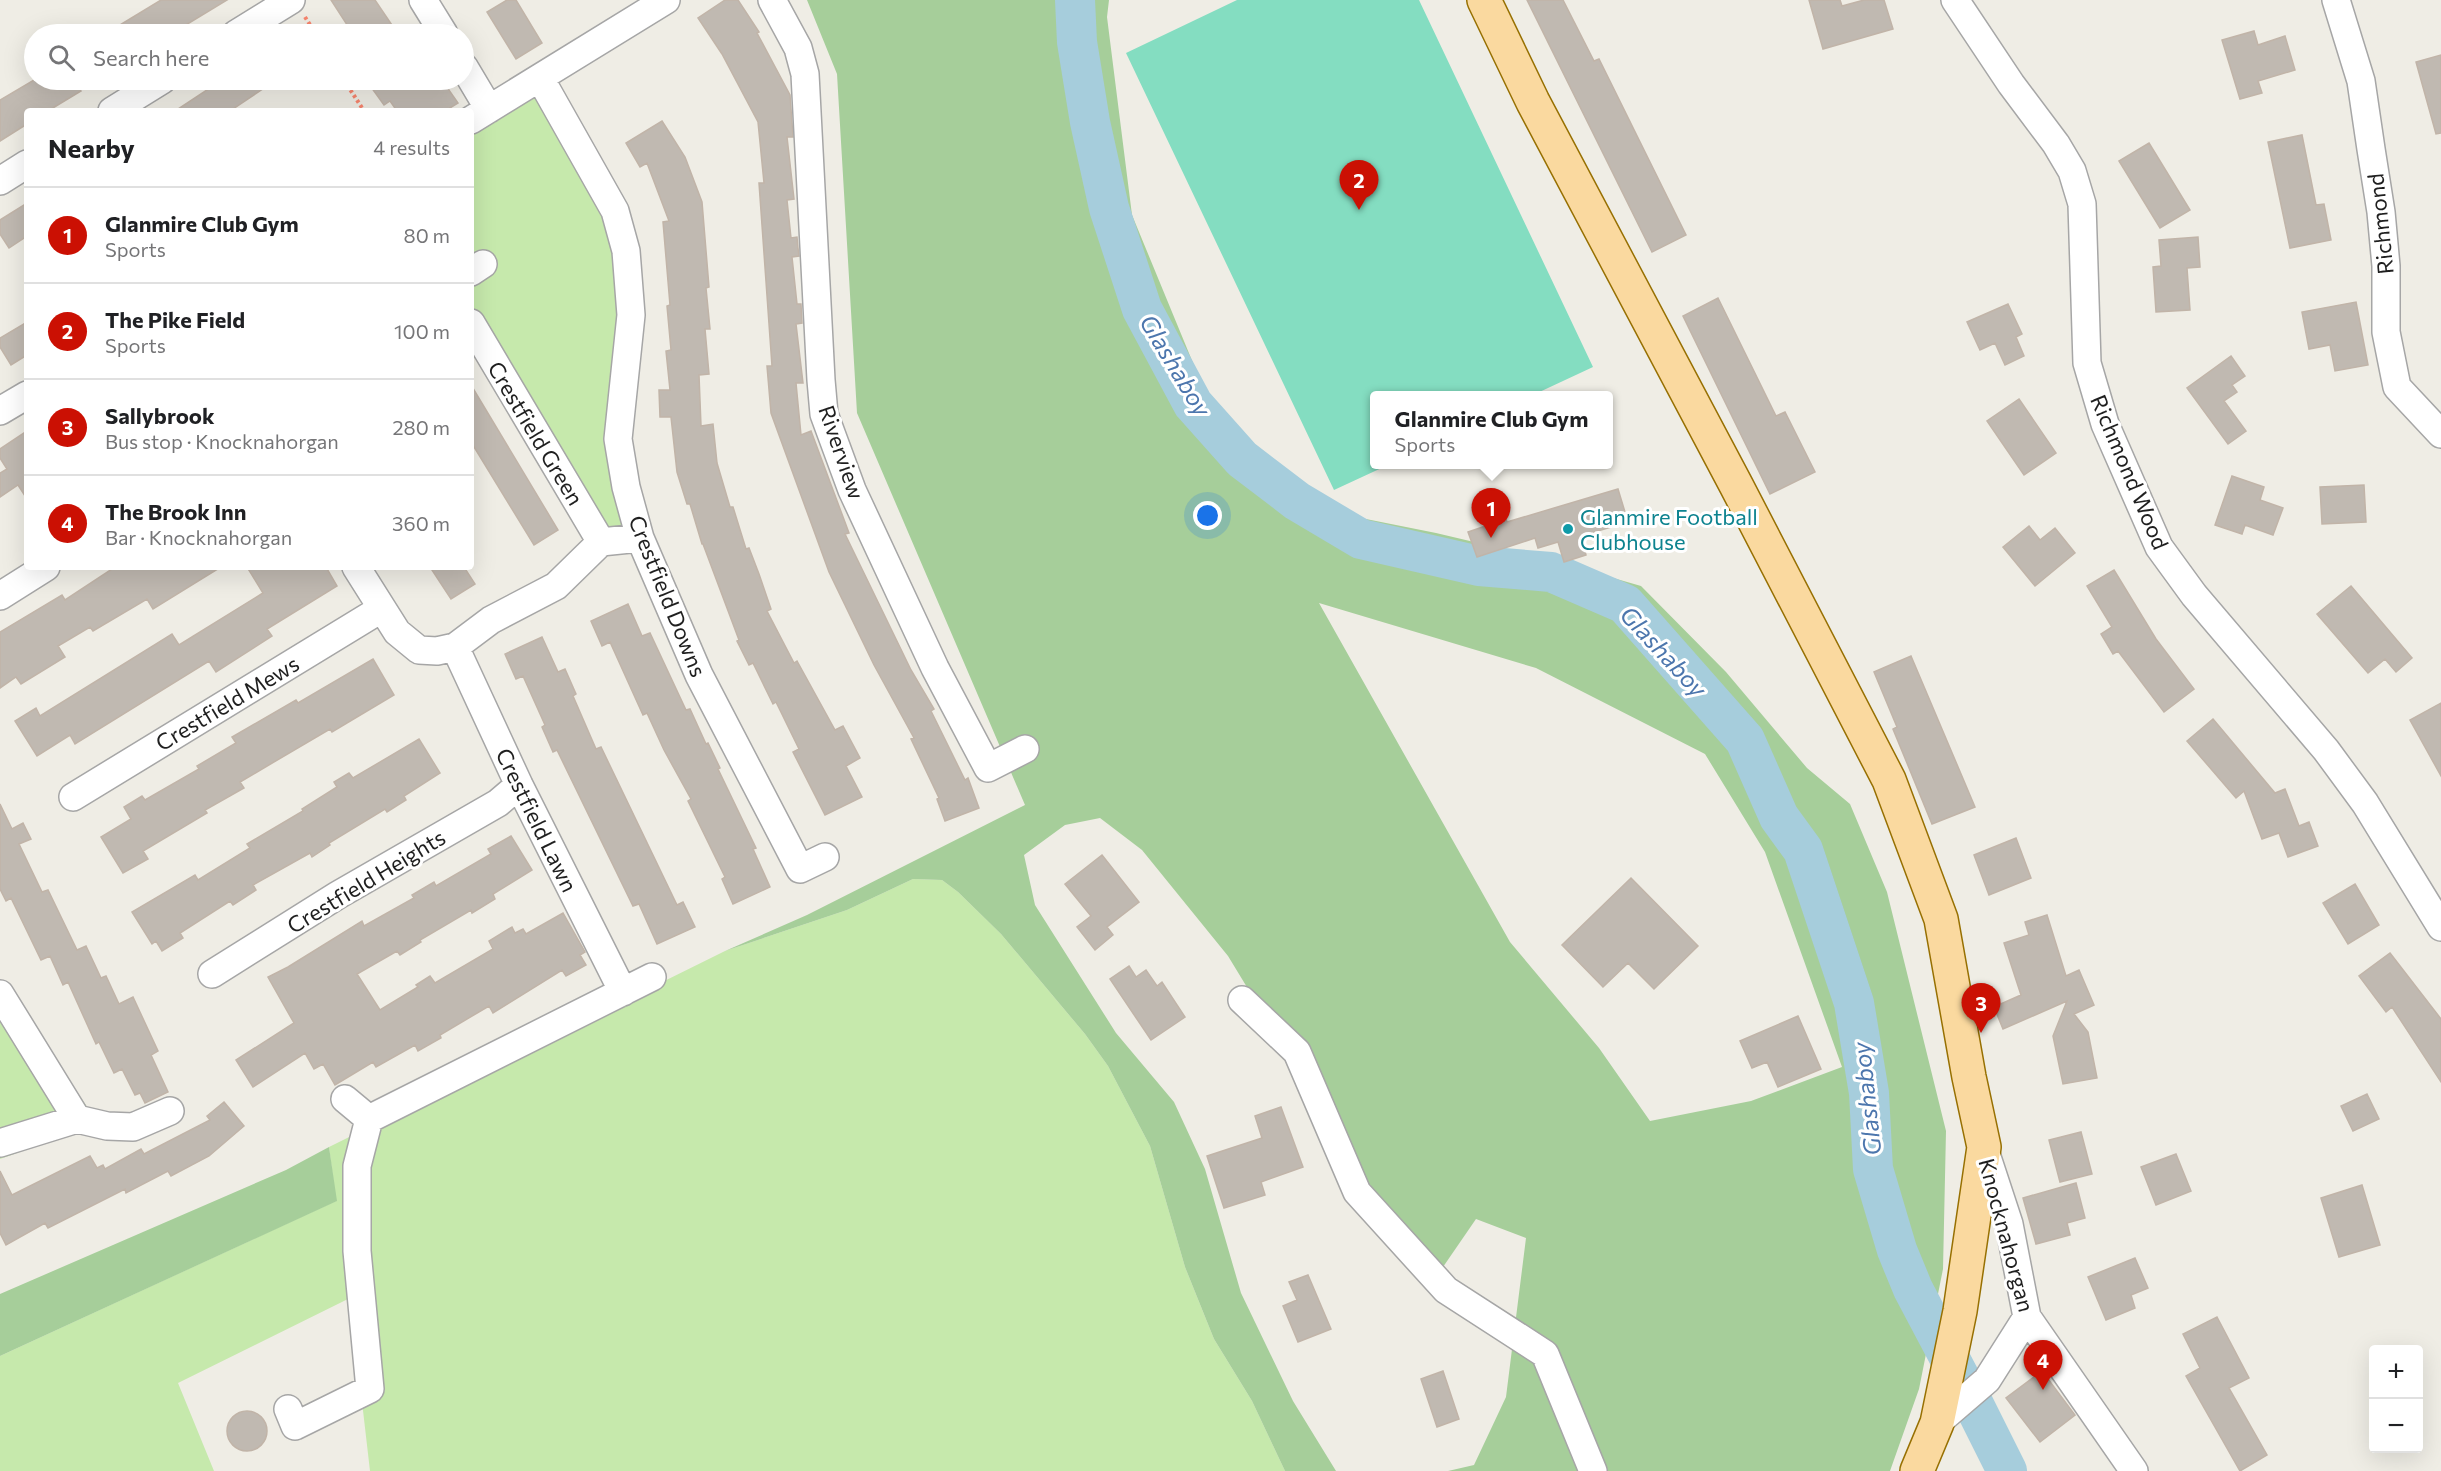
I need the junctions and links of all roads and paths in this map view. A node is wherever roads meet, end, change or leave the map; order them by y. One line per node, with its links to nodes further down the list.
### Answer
1 (291, 0): 8 (street)
2 (423, 0): 9 (street)
3 (666, 0): 10 (street)
4 (772, 0): 30 (street, Riverview)
5 (1484, 0): 45 (main road)
6 (1955, 0): 34 (street, Richmond Wood)
7 (2336, 0): 22 (street, Richmond)
8 (252, 24)
9 (438, 24)
10 (540, 78): 16 (street); 23 (street, Crestfield Downs)
11 (146, 90): 14 (street)
12 (350, 90): 15 (path)
13 (472, 90): 16 (street)
14 (117, 108)
15 (362, 108)
16 (480, 115)
17 (24, 166): 18 (street)
18 (0, 180)
19 (474, 328): 24 (street, Crestfield Green)
20 (24, 397): 21 (street)
21 (0, 411)
22 (2441, 434)
23 (640, 538): 24 (street); 33 (street, Crestfield Downs)
24 (601, 542): 29 (street)
25 (41, 570): 27 (street)
26 (358, 570): 28 (street)
27 (0, 596)
28 (381, 609): 29 (street); 32 (street, Crestfield Mews)
29 (455, 647): 31 (street, Crestfield Lawn)
30 (1025, 749)
31 (519, 785): 35 (street, Crestfield Heights); 37 (street, Crestfield Lawn)
32 (73, 797)
33 (825, 857)
34 (2441, 927)
35 (212, 974)
36 (652, 977): 37 (street)
37 (623, 992): 43 (street)
38 (0, 994): 42 (street)
39 (1242, 1000): 49 (street)
40 (345, 1099): 43 (street)
41 (170, 1111): 42 (street)
42 (77, 1119): 44 (street)
43 (369, 1119): 47 (street)
44 (0, 1143)
45 (1984, 1147): 46 (street, Knocknahorgan); 48 (main road)
46 (2027, 1317): 48 (street); 51 (street, Knocknahorgan)
47 (288, 1409)
48 (1937, 1423): 50 (main road)
49 (1593, 1471)
50 (1917, 1471)
51 (2134, 1471)

